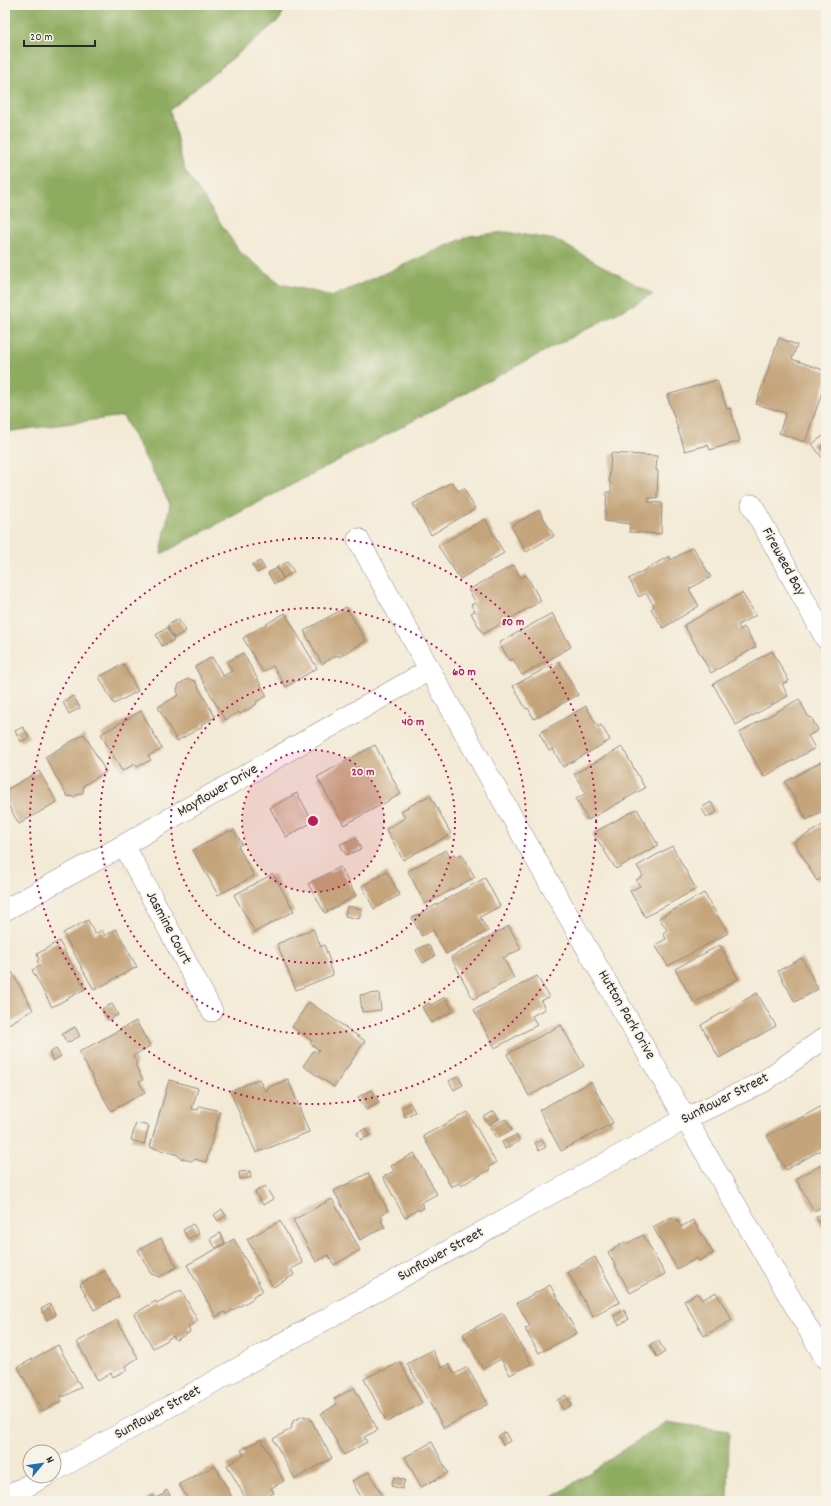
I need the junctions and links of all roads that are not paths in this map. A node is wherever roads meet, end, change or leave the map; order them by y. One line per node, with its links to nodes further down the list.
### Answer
1 (752, 505): 3 (street, Fireweed Bay)
2 (358, 539): 4 (street, Hutton Park Drive)
3 (826, 639)
4 (429, 670): 5 (street, Mayflower Drive); 9 (street, Hutton Park Drive)
5 (124, 845): 6 (street, Mayflower Drive); 7 (street, Jasmine Court)
6 (5, 910)
7 (212, 1011)
8 (826, 1037): 9 (street, Sunflower Street)
9 (685, 1119): 10 (street, Hutton Park Drive); 11 (street, Sunflower Street)
10 (826, 1359)
11 (62, 1467)
12 (30, 1484): 13 (street)
13 (5, 1498)

